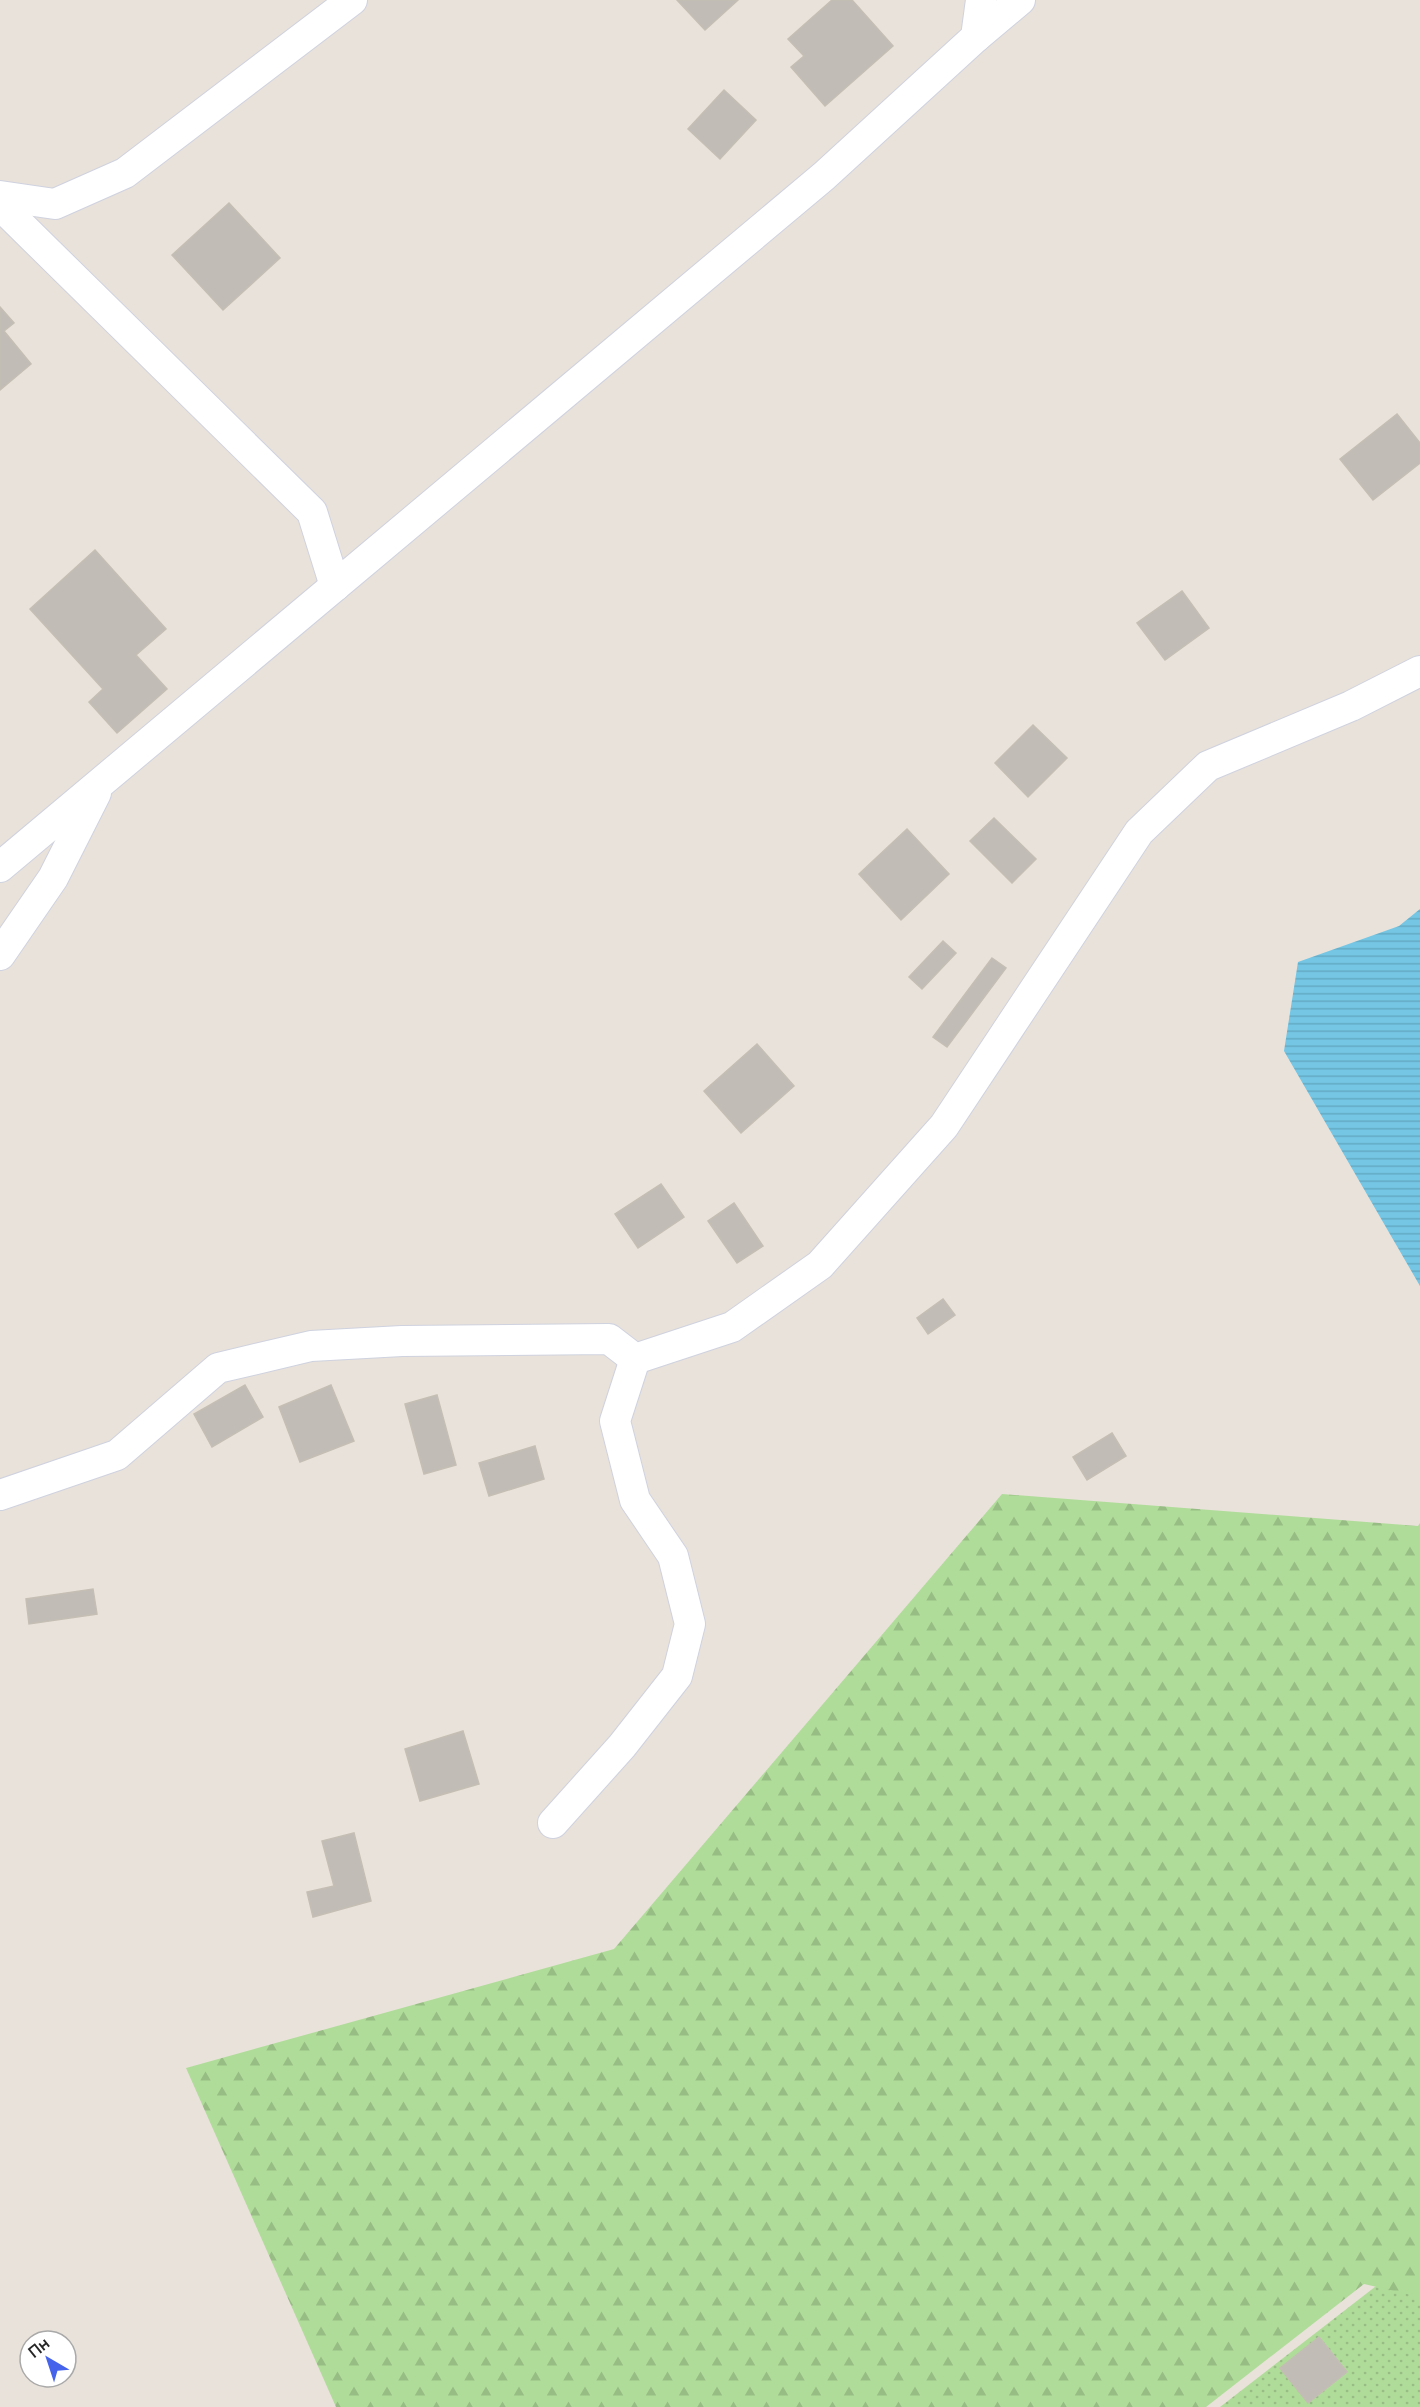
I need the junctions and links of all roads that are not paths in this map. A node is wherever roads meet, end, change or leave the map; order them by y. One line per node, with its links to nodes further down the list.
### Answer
1 (352, 0): 5 (street)
2 (981, 0): 4 (street)
3 (1020, 0): 4 (street)
4 (976, 37): 7 (street)
5 (0, 196)
6 (0, 205): 7 (street)
7 (335, 586): 9 (street)
8 (1420, 670): 12 (street)
9 (101, 782): 10 (street); 11 (street)
10 (0, 867)
11 (0, 955)
12 (635, 1359): 13 (street); 14 (street)
13 (0, 1495)
14 (553, 1823)

